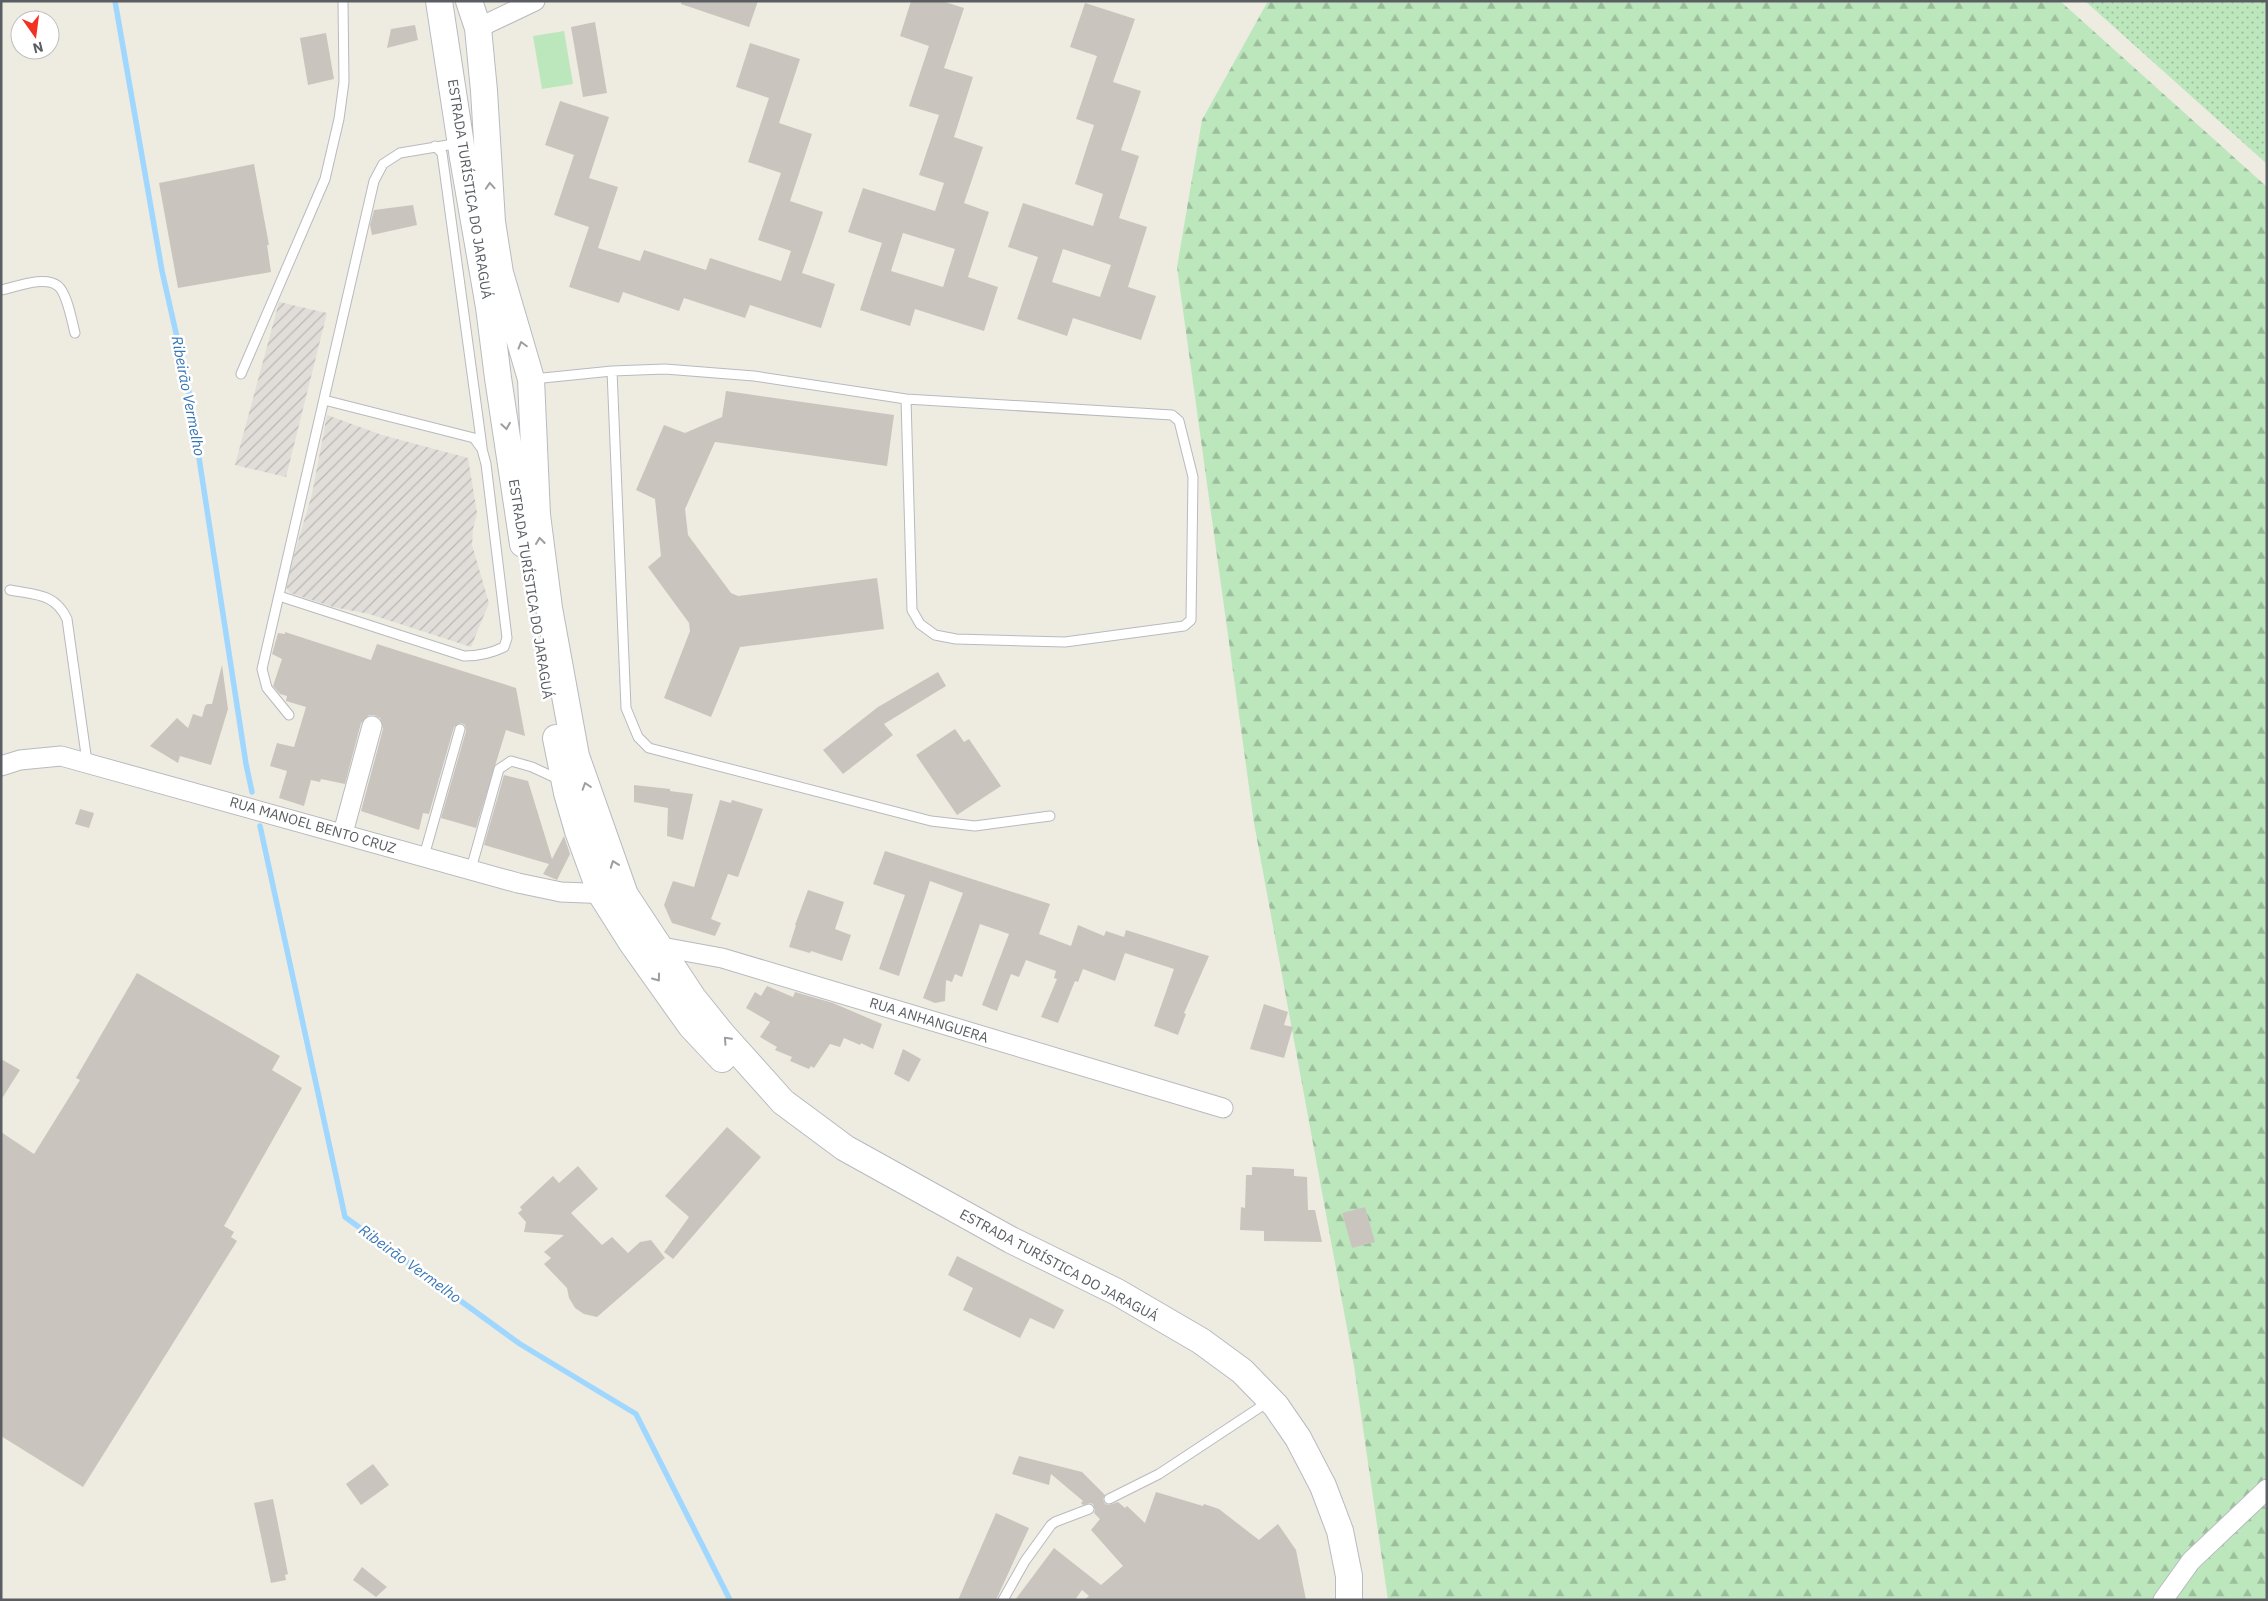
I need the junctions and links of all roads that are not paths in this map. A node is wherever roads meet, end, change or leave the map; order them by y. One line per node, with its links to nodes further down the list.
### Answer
1 (343, 1): 12 (lane)
2 (440, 1): 6 (main road, ESTRADA TURÍSTICA DO JARAGUÁ)
3 (469, 1): 5 (main road, ESTRADA TURÍSTICA DO JARAGUÁ)
4 (536, 1): 5 (street)
5 (478, 28): 6 (main road); 14 (main road, ESTRADA TURÍSTICA DO JARAGUÁ, one-way to 5)
6 (446, 53): 7 (main road, ESTRADA TURÍSTICA DO JARAGUÁ)
7 (461, 143): 8 (lane); 13 (main road, ESTRADA TURÍSTICA DO JARAGUÁ)
8 (435, 146): 16 (lane); 17 (lane)
9 (1, 290): 10 (lane)
10 (75, 333)
11 (612, 371): 14 (lane); 15 (lane); 26 (lane)
12 (241, 374)
13 (498, 378): 14 (main road); 25 (main road, ESTRADA TURÍSTICA DO JARAGUÁ, one-way to 25)
14 (531, 379): 30 (main road, ESTRADA TURÍSTICA DO JARAGUÁ, one-way to 14)
15 (906, 399): 15 (lane)
16 (324, 400): 17 (lane); 19 (lane)
17 (482, 450): 19 (lane)
18 (10, 590): 23 (lane)
19 (279, 596): 20 (lane)
20 (289, 715)
21 (372, 726): 27 (street)
22 (460, 729): 28 (lane)
23 (87, 762): 24 (street, RUA MANOEL BENTO CRUZ); 27 (street, RUA MANOEL BENTO CRUZ)
24 (1, 766)
25 (565, 782): 29 (lane); 30 (main road, ESTRADA TURÍSTICA DO JARAGUÁ)
26 (1050, 816)
27 (343, 833): 28 (street, RUA MANOEL BENTO CRUZ)
28 (424, 856): 29 (street, RUA MANOEL BENTO CRUZ)
29 (471, 869): 30 (street, RUA MANOEL BENTO CRUZ)
30 (613, 894): 31 (main road, ESTRADA TURÍSTICA DO JARAGUÁ)
31 (644, 944): 32 (street, RUA ANHANGUERA); 33 (main road, ESTRADA TURÍSTICA DO JARAGUÁ)
32 (1223, 1108)
33 (1270, 1400): 35 (lane); 38 (main road, ESTRADA TURÍSTICA DO JARAGUÁ)
34 (2267, 1489): 39 (street)
35 (1109, 1498)
36 (1088, 1509): 37 (lane)
37 (1003, 1600)
38 (1349, 1600)
39 (2164, 1600)

